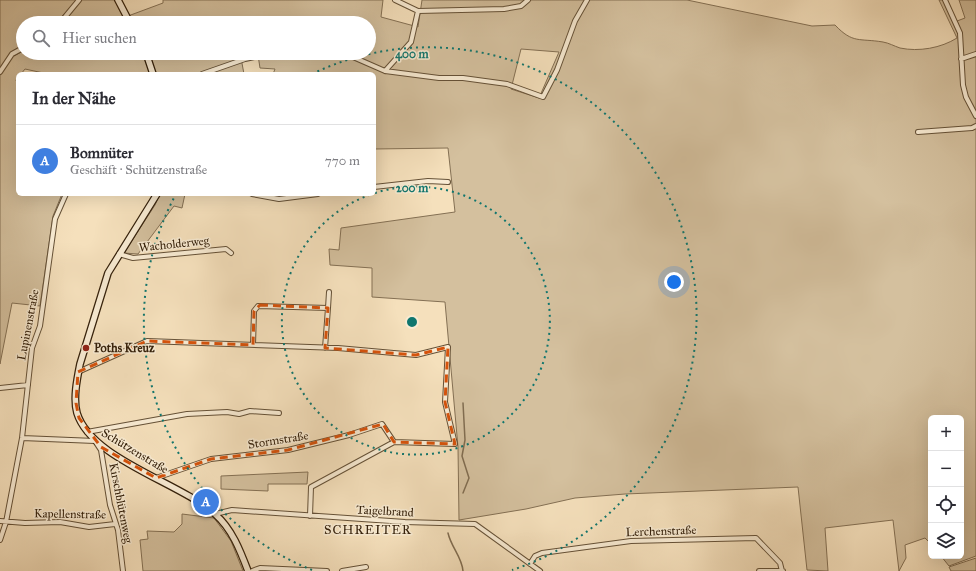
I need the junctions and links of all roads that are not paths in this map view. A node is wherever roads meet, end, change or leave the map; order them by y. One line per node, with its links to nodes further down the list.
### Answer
1 (79, 0): 8 (street)
2 (118, 0): 9 (street)
3 (396, 0): 7 (street)
4 (528, 0): 7 (street)
5 (587, 0): 16 (street)
6 (945, 0): 12 (street)
7 (418, 11): 16 (street)
8 (66, 16)
9 (126, 16)
10 (16, 52): 17 (street)
11 (976, 54): 12 (street)
12 (961, 59): 20 (street)
13 (148, 60): 18 (street)
14 (245, 60): 19 (street)
15 (360, 60): 16 (street)
16 (385, 71)
17 (0, 72)
18 (152, 72)
19 (208, 72)
20 (976, 116)
21 (976, 126): 22 (street)
22 (918, 132)
23 (448, 182): 24 (street)
24 (376, 187)
25 (65, 196): 36 (street, Lupinenstraße)
26 (156, 196): 30 (street, Schützenstraße)
27 (263, 196): 28 (street)
28 (302, 196)
29 (231, 253): 30 (street, Wacholderweg)
30 (119, 254): 35 (street, Schützenstraße)
31 (328, 292): 32 (street)
32 (328, 308): 33 (street); 34 (street)
33 (253, 344): 34 (street); 35 (street)
34 (326, 348): 42 (street)
35 (78, 372): 39 (street, Schützenstraße)
36 (28, 385): 37 (street); 40 (street, Lupinenstraße)
37 (0, 388)
38 (279, 413): 39 (street)
39 (87, 432): 41 (street, Schützenstraße)
40 (22, 438): 41 (street); 47 (street, Lupinenstraße)
41 (95, 441): 43 (street, Schützenstraße); 48 (street, Kirschblütenweg)
42 (394, 442): 43 (street, Stormstraße); 45 (street)
43 (156, 478): 44 (street, Schützenstraße)
44 (215, 514): 45 (street, Taigelbrand); 53 (street, Schützenstraße)
45 (310, 516): 50 (street, Taigelbrand)
46 (0, 521): 47 (street, Kapellenstraße)
47 (6, 522): 48 (street, Kapellenstraße); 49 (street, Lupinenstraße)
48 (115, 524): 52 (street, Kirschblütenweg)
49 (0, 540)
50 (530, 564): 57 (street, Taigelbrand); 60 (street, Lerchenstraße)
51 (366, 567): 56 (street)
52 (123, 571)
53 (248, 571)
54 (252, 571): 55 (street)
55 (327, 571)
56 (342, 571)
57 (540, 571)
58 (759, 571): 59 (street)
59 (768, 571): 60 (street)
60 (783, 571)

